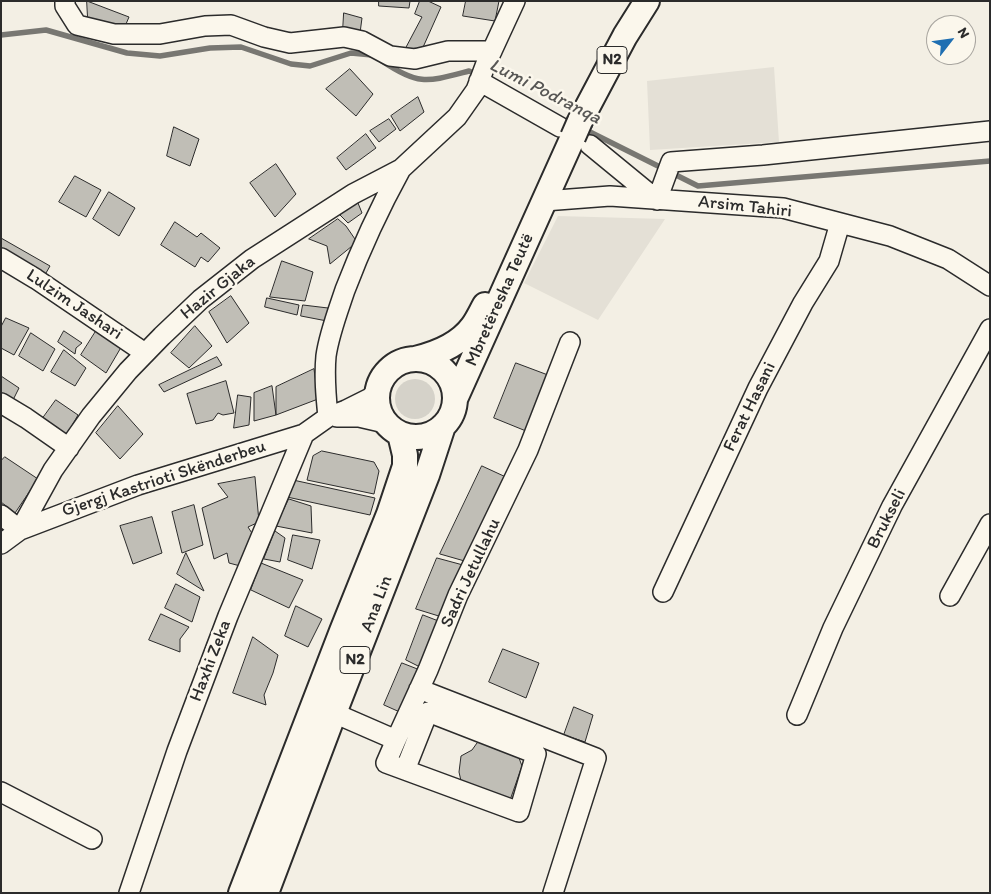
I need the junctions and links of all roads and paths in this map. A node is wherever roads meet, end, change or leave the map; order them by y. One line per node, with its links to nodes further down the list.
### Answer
1 (65, 1): 4 (street)
2 (515, 1): 4 (street, Hazir Gjaka)
3 (647, 1): 6 (main road, Mbretëresha Teutë / N2)
4 (483, 72): 6 (street); 7 (street, Hazir Gjaka)
5 (990, 131): 8 (street)
6 (576, 132): 8 (street); 9 (main road, Mbretëresha Teutë / N2)
7 (401, 169): 15 (street, Hazir Gjaka); 20 (street, Hazir Gjaka)
8 (660, 191): 9 (street, Arsim Tahiri); 10 (street, Arsim Tahiri)
9 (544, 201): 16 (main road, Mbretëresha Teutë / N2); 18 (main road, Mbretëresha Teutë / N2)
10 (840, 223): 12 (street, Arsim Tahiri); 29 (street, Ferat Hasani)
11 (1, 258): 15 (street, Lulzim Jashari)
12 (990, 286)
13 (990, 329): 33 (street, Brukseli)
14 (570, 342): 31 (street, Sadri Jetullahu)
15 (145, 353): 24 (street, Hazir Gjaka)
16 (415, 359): 17 (main road, N2); 18 (main road)
17 (377, 392): 20 (street, Gjergj Kastrioti Skënderbeu); 22 (main road, N2)
18 (455, 399): 21 (main road, N2)
19 (1, 403): 24 (street)
20 (328, 417): 22 (street); 23 (street, Gjergj Kastrioti Skënderbeu)
21 (443, 426): 22 (main road); 32 (main road, Ana Lin / N2)
22 (392, 428): 39 (main road, Ana Lin / N2)
23 (304, 434): 27 (street, Gjergj Kastrioti Skënderbeu); 38 (street, Haxhi Zeka)
24 (69, 448): 27 (street, Hazir Gjaka)
25 (1, 516): 27 (street)
26 (990, 524): 30 (street)
27 (20, 530): 28 (street, Gjergj Kastrioti Skënderbeu)
28 (1, 544)
29 (663, 592)
30 (950, 596)
31 (419, 690): 34 (street, Sadri Jetullahu); 41 (street)
32 (334, 713): 34 (street); 40 (main road, Ana Lin / N2)
33 (797, 715)
34 (396, 740): 35 (street, Sadri Jetullahu)
35 (404, 770): 35 (street)
36 (1, 792): 37 (street)
37 (92, 839)
38 (129, 893)
39 (241, 893)
40 (266, 893)
41 (553, 893)

